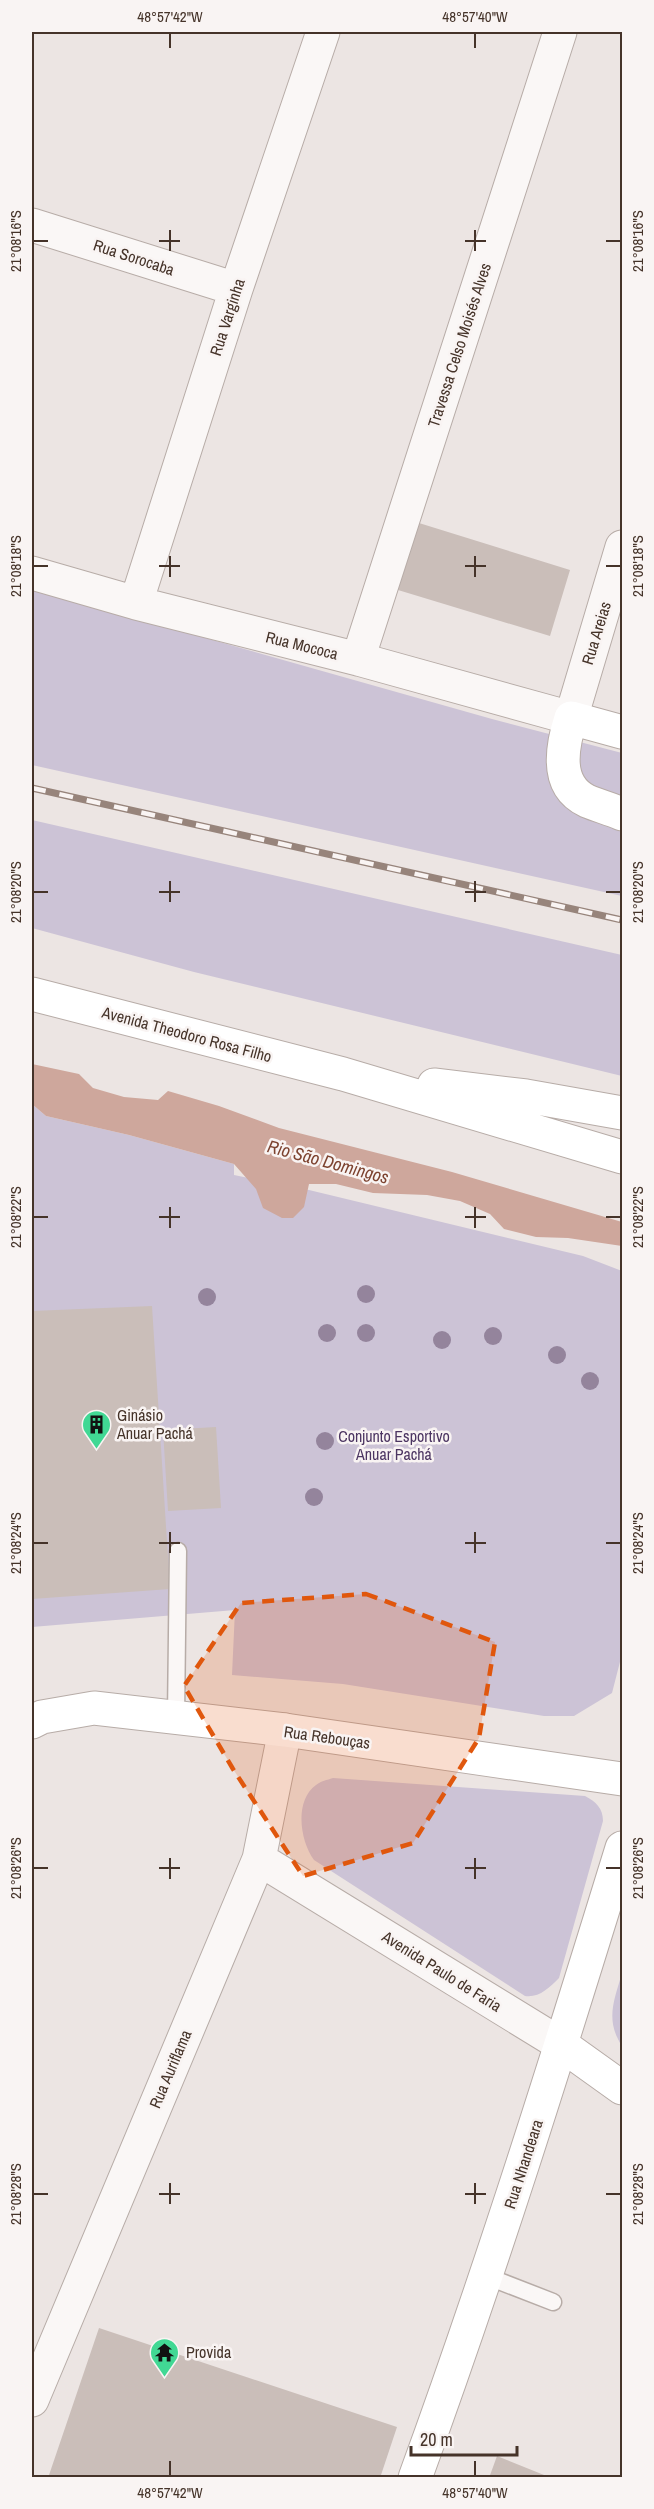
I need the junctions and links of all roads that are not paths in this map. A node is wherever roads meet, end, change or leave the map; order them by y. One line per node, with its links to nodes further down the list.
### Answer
1 (324, 32): 4 (street, Rua Varginha)
2 (560, 32): 8 (street, Travessa Celso Moisés Alves)
3 (32, 225): 4 (street, Rua Sorocaba)
4 (236, 289): 7 (street, Rua Varginha)
5 (622, 547): 9 (street, Rua Areias)
6 (32, 573): 7 (street, Rua Mococa)
7 (136, 603): 8 (street, Rua Mococa)
8 (358, 659): 9 (street, Rua Mococa)
9 (572, 718): 10 (street, Rua Mococa); 11 (street)
10 (622, 732)
11 (622, 814)
12 (32, 994): 13 (street, Avenida Theodoro Rosa Filho)
13 (343, 1074): 14 (street, Avenida Theodoro Rosa Filho); 17 (street, Avenida Theodoro Rosa Filho)
14 (526, 1096): 15 (street); 16 (street, Avenida Theodoro Rosa Filho)
15 (622, 1096)
16 (622, 1113)
17 (622, 1156)
18 (178, 1551): 19 (lane)
19 (176, 1718): 20 (street, Rua Rebouças); 21 (street, Rua Rebouças)
20 (32, 1722)
21 (285, 1730): 22 (street, Rua Rebouças); 24 (street, Rua Auriflama)
22 (622, 1779)
23 (622, 1848): 25 (street, Rua Nhandeara)
24 (259, 1859): 25 (street, Avenida Paulo de Faria); 29 (street, Rua Auriflama)
25 (562, 2045): 26 (street, Avenida Paulo de Faria); 27 (street, Rua Nhandeara)
26 (622, 2088)
27 (486, 2276): 28 (lane); 30 (street, Rua Nhandeara)
28 (553, 2302)
29 (32, 2400)
30 (416, 2478)

